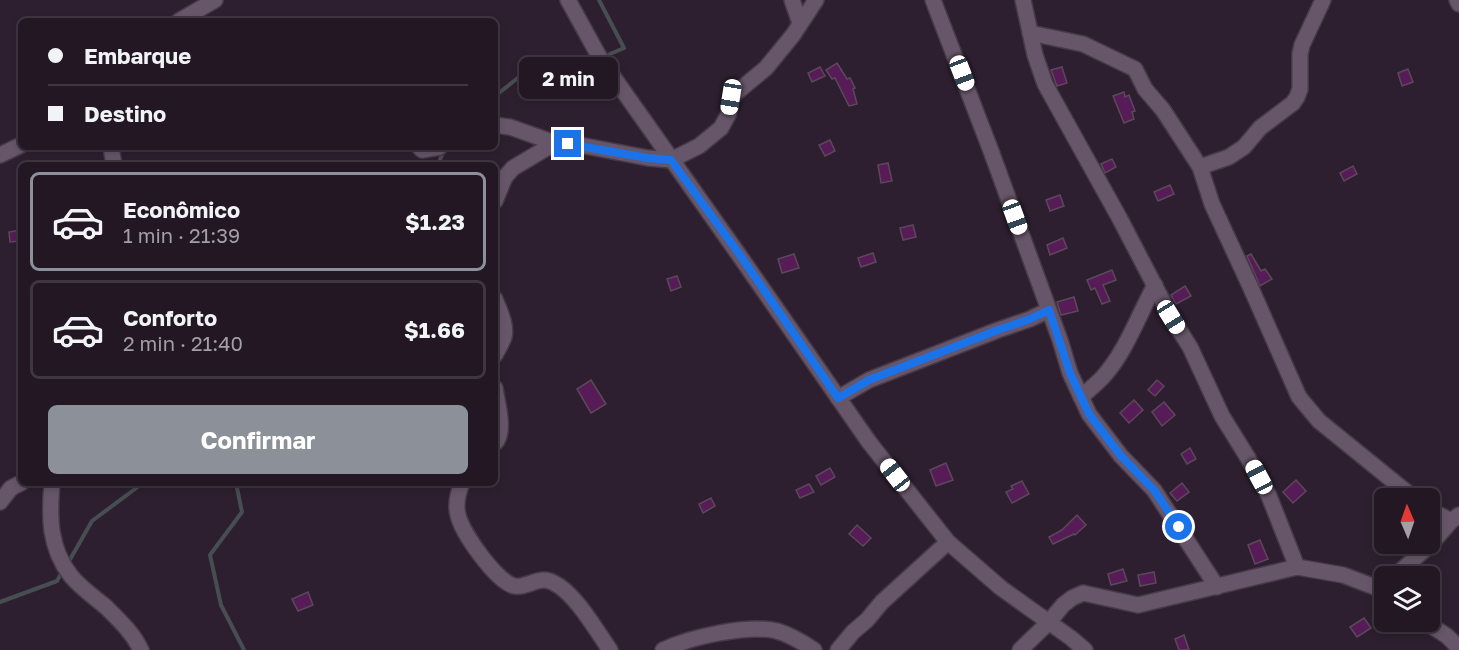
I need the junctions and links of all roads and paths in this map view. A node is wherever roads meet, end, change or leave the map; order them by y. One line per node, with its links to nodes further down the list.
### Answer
1 (568, 0): 17 (street)
2 (792, 0): 11 (street)
3 (816, 0): 11 (street)
4 (933, 0): 22 (street)
5 (1023, 0): 12 (street)
6 (1323, 0): 18 (street)
7 (1457, 0): 9 (street)
8 (209, 2): 10 (street)
9 (1459, 4)
10 (184, 18)
11 (800, 23): 17 (street)
12 (1030, 33): 18 (street); 20 (street)
13 (498, 125): 14 (street)
14 (555, 143): 17 (street); 19 (street)
15 (18, 146): 16 (street)
16 (0, 155)
17 (671, 160): 25 (street)
18 (1200, 167): 31 (street)
19 (498, 194)
20 (1155, 285): 24 (street); 37 (street)
21 (498, 307): 23 (street)
22 (1049, 310): 24 (street); 25 (street)
23 (498, 349)
24 (1081, 397): 39 (street)
25 (838, 398): 35 (street)
26 (498, 405): 27 (street)
27 (498, 440)
28 (18, 484): 32 (street)
29 (52, 486): 43 (street)
30 (461, 486): 44 (street)
31 (1402, 488)
32 (0, 502)
33 (1440, 513): 34 (street)
34 (1455, 518): 36 (street)
35 (948, 542): 40 (street); 47 (street)
36 (1406, 566)
37 (1297, 567): 38 (street); 39 (street)
38 (1374, 586)
39 (1217, 587): 40 (street)
40 (1049, 622): 48 (street); 49 (street)
41 (1440, 631): 42 (street)
42 (1459, 648)
43 (141, 650)
44 (610, 650)
45 (663, 650): 46 (street)
46 (814, 650)
47 (838, 650)
48 (1020, 650)
49 (1085, 650)

